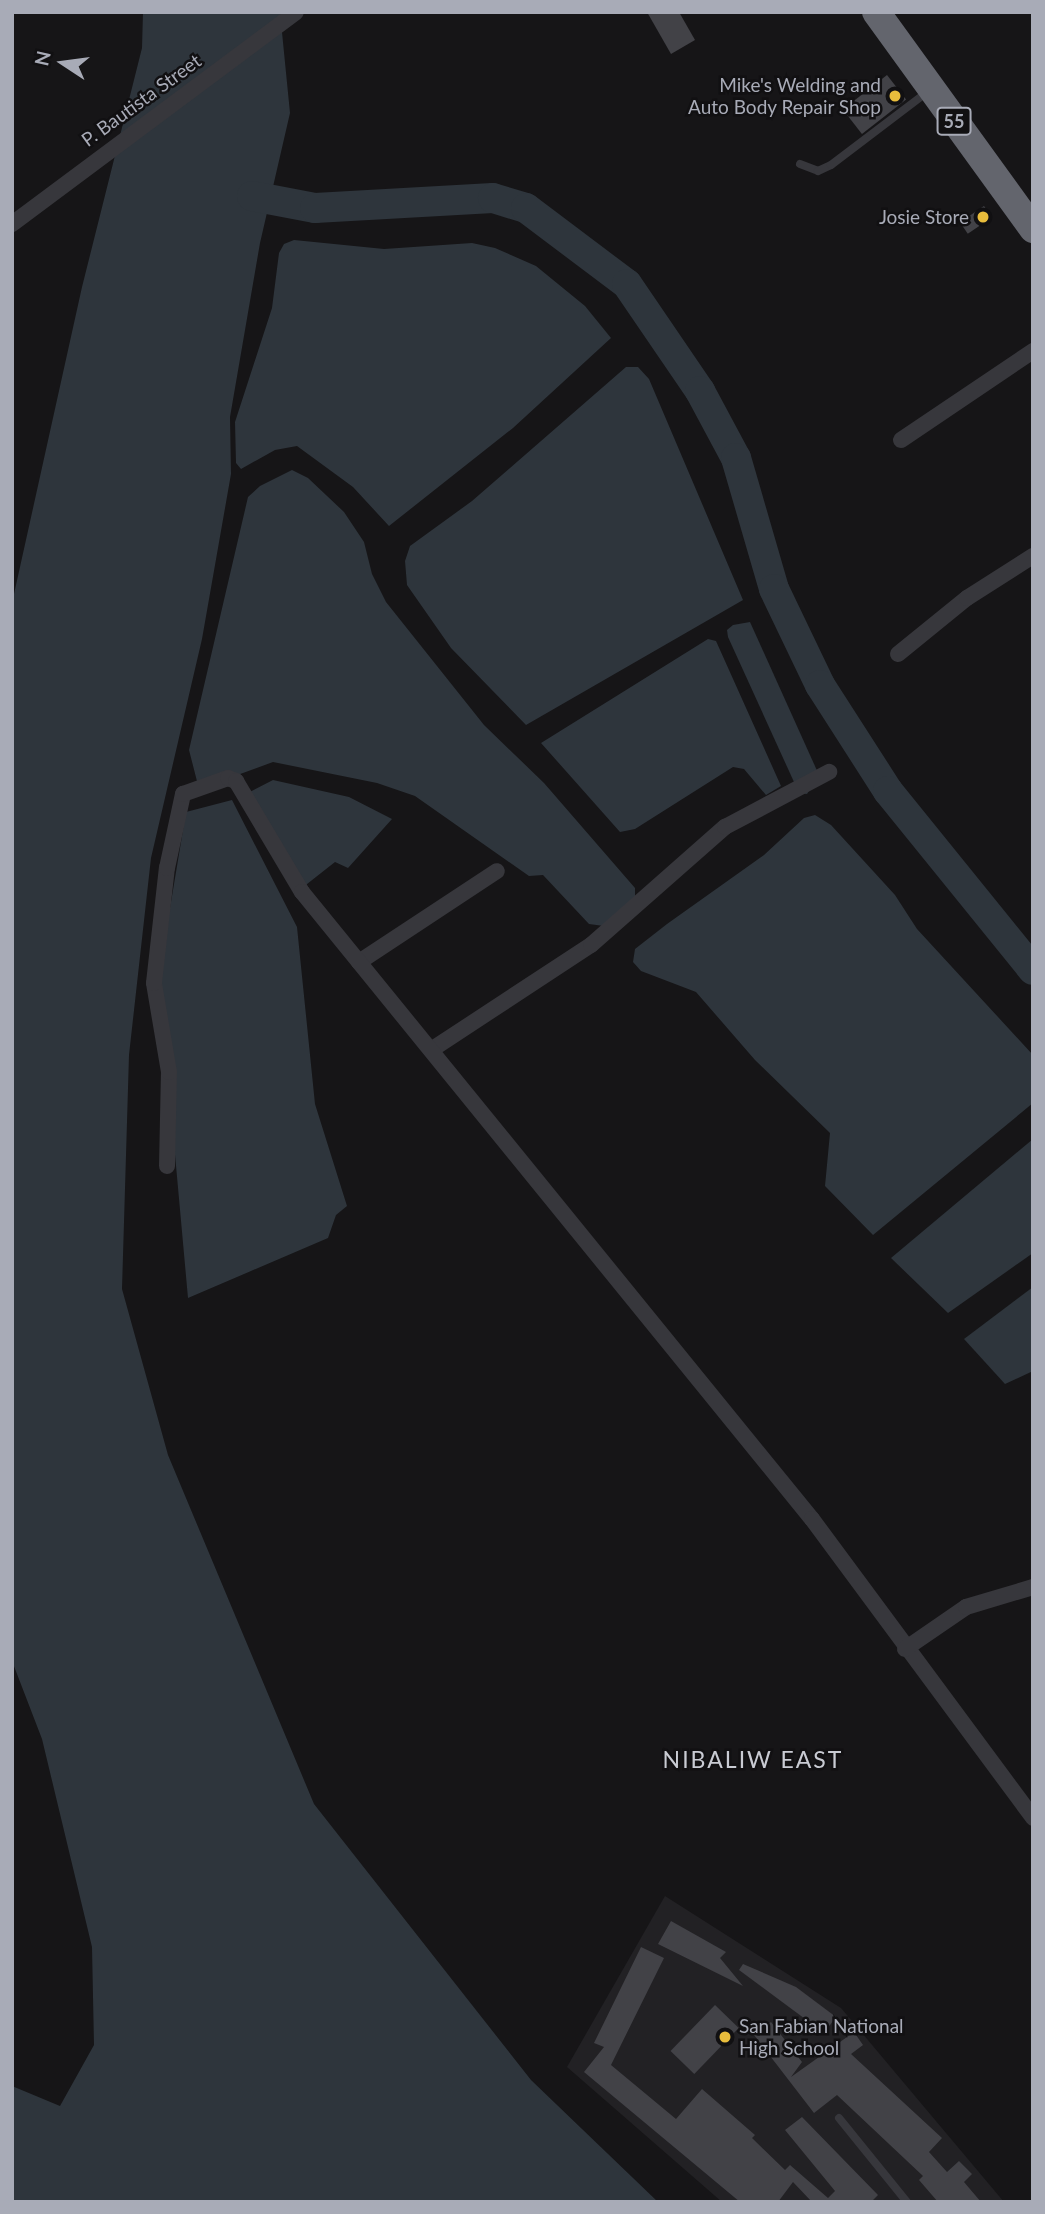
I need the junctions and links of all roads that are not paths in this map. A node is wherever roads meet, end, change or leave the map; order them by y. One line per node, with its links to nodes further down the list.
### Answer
1 (876, 12): 3 (highway, 55)
2 (294, 13): 5 (street, P. Bautista Street)
3 (931, 89): 4 (lane); 6 (highway, 55)
4 (800, 164)
5 (12, 223)
6 (1033, 229)
7 (1033, 351): 8 (street)
8 (901, 440)
9 (1033, 556): 10 (street)
10 (898, 654)
11 (829, 772): 14 (street)
12 (497, 871): 13 (street)
13 (359, 962): 14 (street); 15 (street)
14 (431, 1050): 17 (street)
15 (167, 1166)
16 (1033, 1587): 17 (street)
17 (905, 1649): 18 (street)
18 (1033, 1818)
19 (839, 2118): 20 (lane)
20 (907, 2202)

